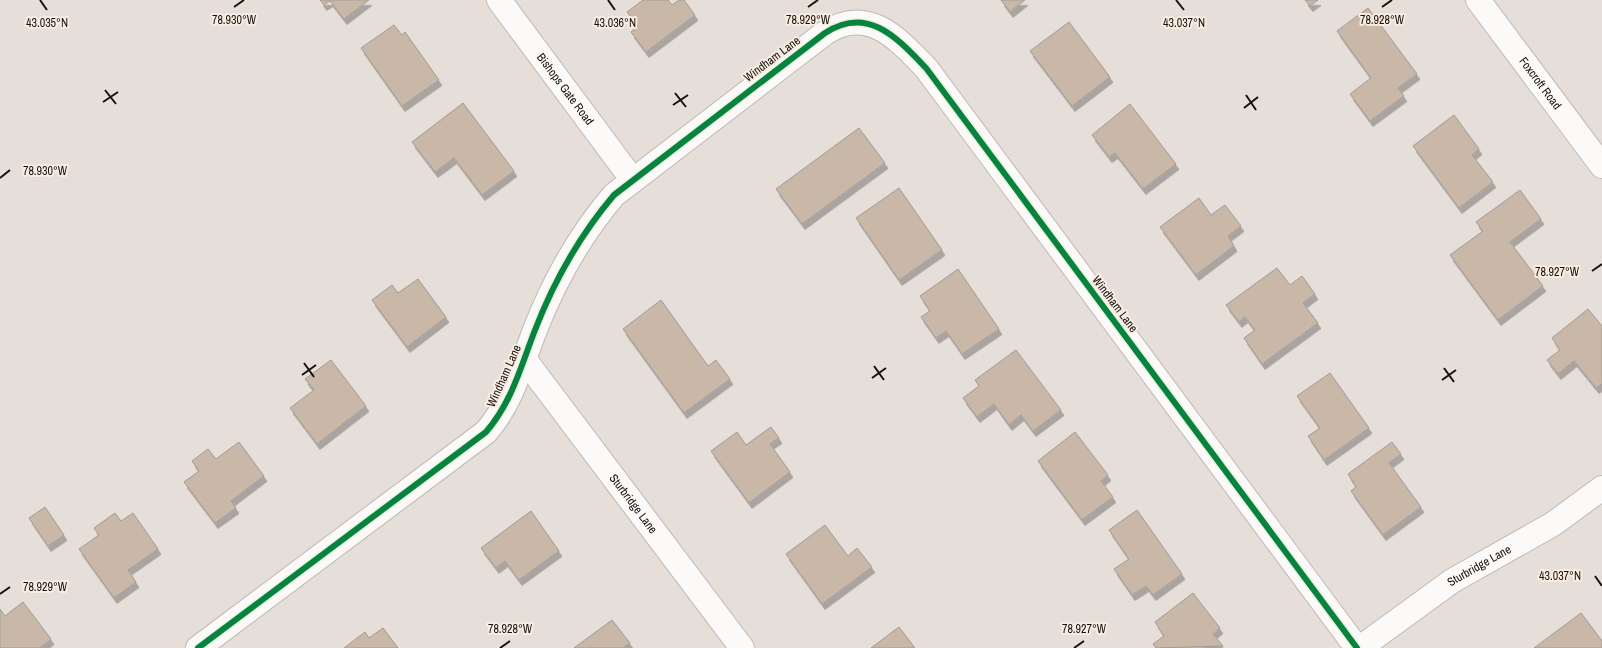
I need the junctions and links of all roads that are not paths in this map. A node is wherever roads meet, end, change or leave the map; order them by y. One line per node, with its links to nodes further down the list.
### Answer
1 (499, 0): 4 (street, Bishops Gate Road)
2 (1478, 0): 3 (street, Foxcroft Road)
3 (1602, 166)
4 (632, 179): 5 (street, Windham Lane); 9 (street, Windham Lane)
5 (525, 360): 7 (street, Windham Lane); 8 (street, Sturbridge Lane)
6 (1602, 488): 9 (street, Sturbridge Lane)
7 (198, 648)
8 (742, 648)
9 (1358, 648)

